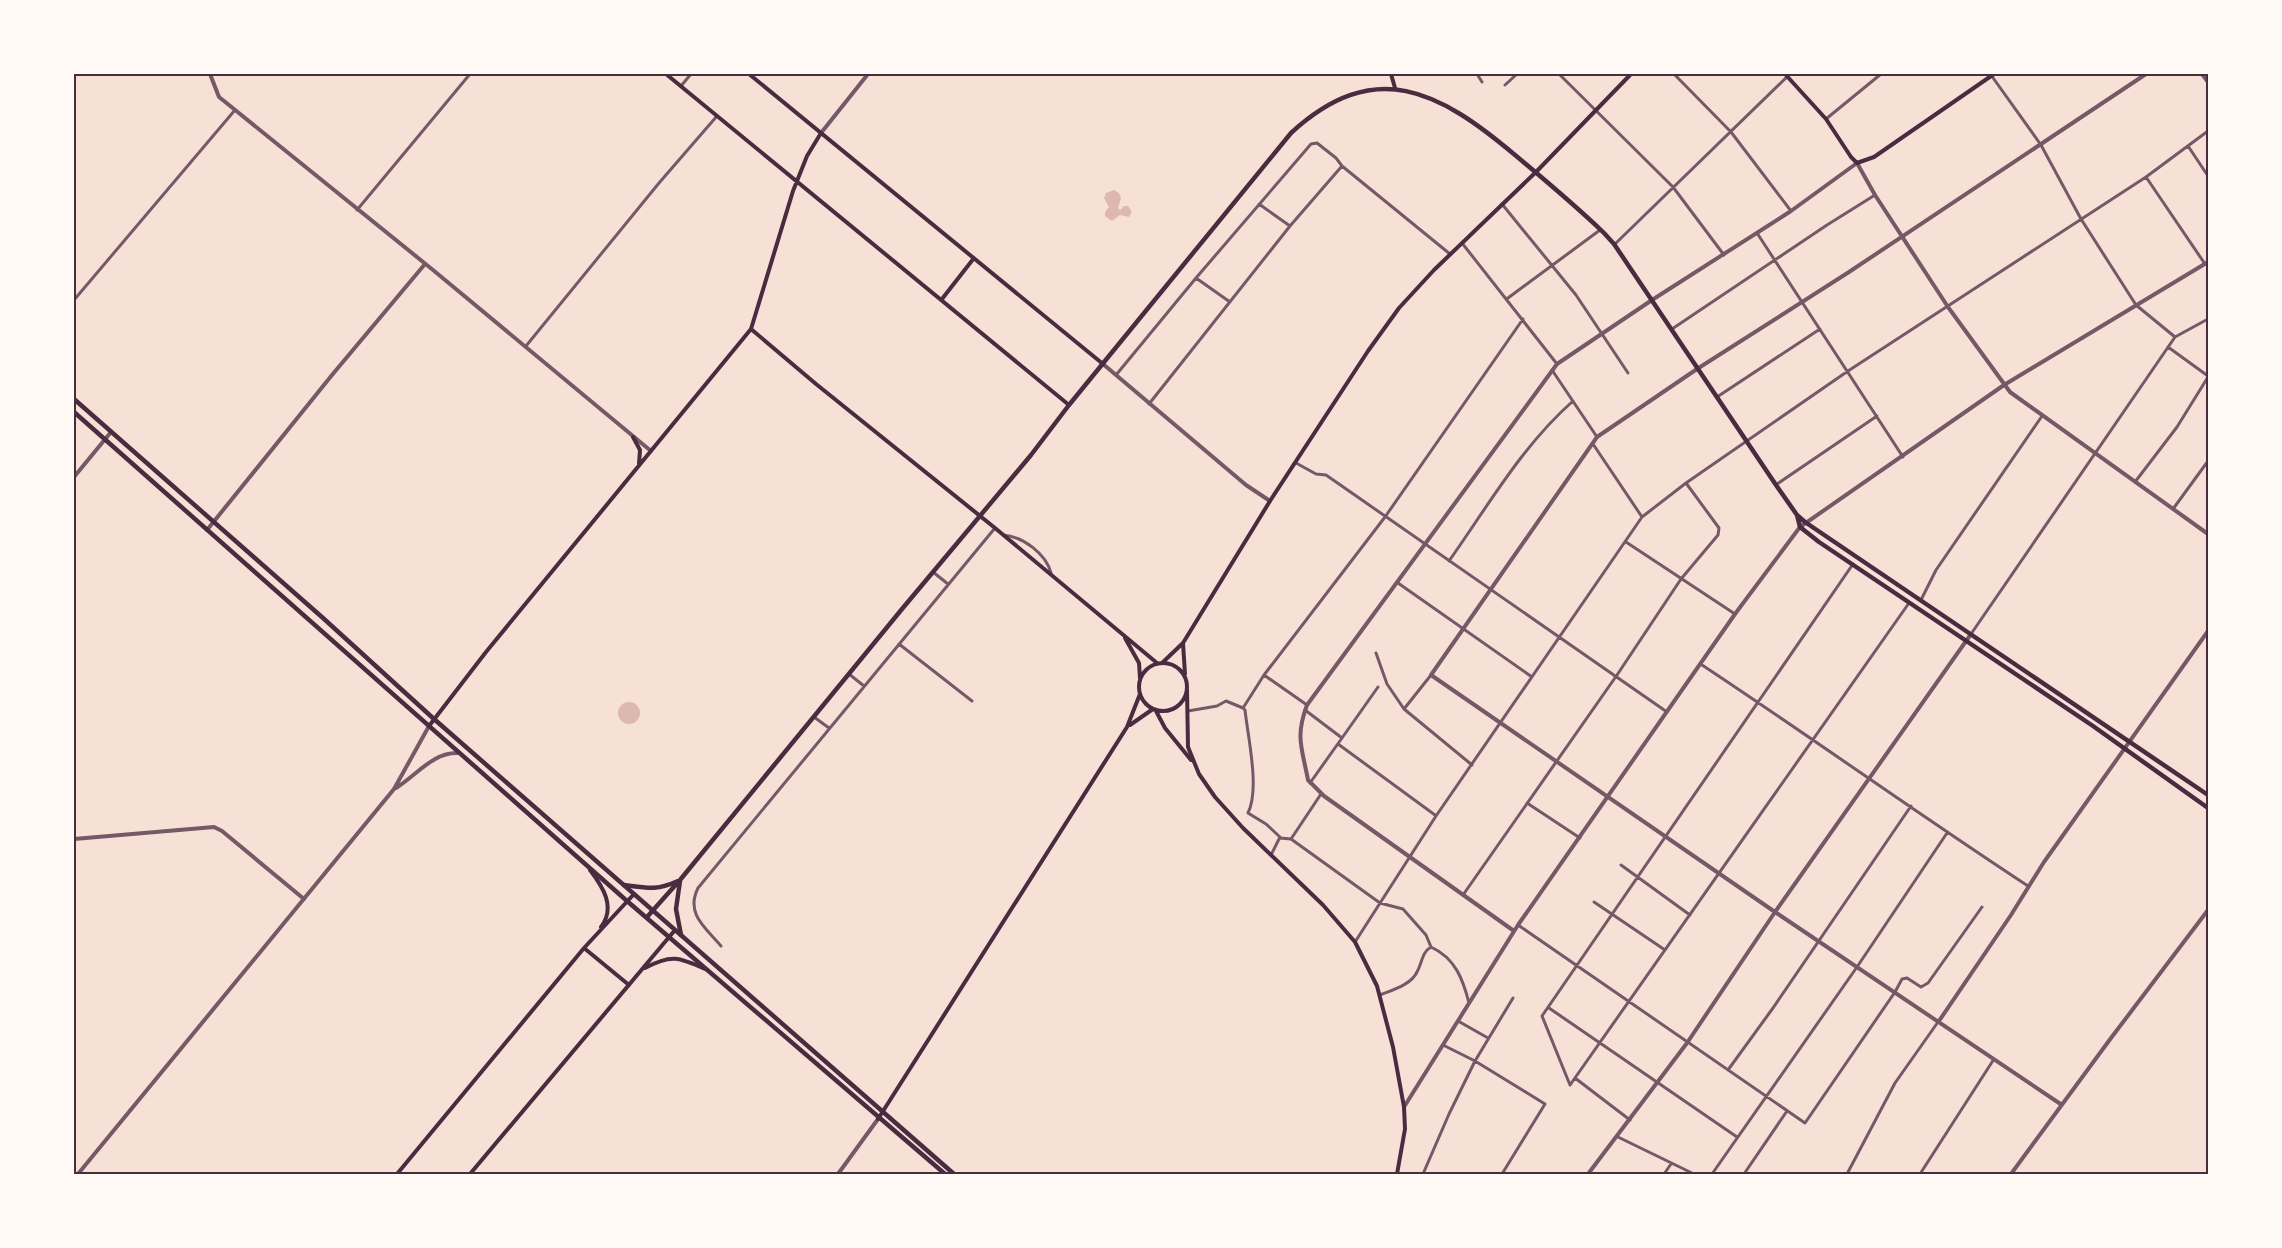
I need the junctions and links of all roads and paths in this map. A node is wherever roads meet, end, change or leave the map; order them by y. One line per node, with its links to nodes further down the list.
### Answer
1 (210, 74): 23 (street)
2 (470, 74): 42 (street)
3 (666, 74): 21 (main road)
4 (691, 74): 21 (street)
5 (749, 74): 29 (main road)
6 (868, 74): 29 (street)
7 (1391, 74): 22 (main road)
8 (1477, 74): 18 (street)
9 (1517, 74): 20 (street)
10 (1559, 74): 24 (street)
11 (1631, 74): 24 (main road)
12 (1674, 74): 28 (street)
13 (1787, 74): 26 (main road); 28 (street)
14 (1881, 74): 26 (street)
15 (1993, 74): 30 (street); 32 (main road)
16 (2146, 74): 30 (street)
17 (2202, 74): 19 (street)
18 (1482, 82)
19 (2208, 82)
20 (1505, 85)
21 (681, 86): 25 (main road)
22 (1395, 88): 34 (main road); 76 (main road)
23 (235, 110): 42 (street); 61 (street)
24 (1595, 110): 34 (main road); 38 (street)
25 (717, 116): 37 (main road); 74 (street)
26 (1826, 119): 32 (main road)
27 (2208, 131): 31 (street)
28 (1731, 132): 38 (street); 43 (street)
29 (821, 133): 37 (main road); 53 (main road)
30 (2041, 145): 44 (street); 48 (street)
31 (2188, 146): 35 (street); 36 (street)
32 (1857, 163): 39 (street); 43 (street)
33 (1342, 166): 40 (street); 45 (street); 51 (street)
34 (1536, 172): 41 (main road); 46 (main road)
35 (2208, 176)
36 (2146, 177): 44 (street); 55 (street)
37 (797, 181): 60 (main road); 69 (main road)
38 (1673, 187): 50 (street); 52 (street)
39 (1875, 195): 48 (street); 54 (street)
40 (1259, 204): 45 (street); 58 (street)
41 (1502, 204): 49 (main road); 57 (street)
42 (357, 210): 56 (street)
43 (1791, 212): 47 (street)
44 (2081, 219): 65 (street); 66 (street)
45 (1290, 226): 63 (street)
46 (1600, 230): 50 (main road); 57 (street)
47 (1757, 233): 52 (street); 54 (street)
48 (1902, 236): 64 (street); 66 (street)
49 (1462, 242): 51 (main road); 59 (street)
50 (1614, 244): 62 (main road)
51 (1450, 254): 103 (main road)
52 (1724, 255): 62 (street)
53 (974, 258): 60 (main road); 76 (main road)
54 (1774, 260): 64 (street); 70 (street)
55 (2207, 263): 65 (street)
56 (426, 264): 74 (street); 115 (street)
57 (1553, 265): 59 (street); 72 (street)
58 (1196, 278): 63 (street); 82 (street)
59 (1508, 298): 67 (street)
60 (942, 299): 89 (main road)
61 (74, 300)
62 (1652, 300): 70 (main road); 72 (street)
63 (1230, 302): 88 (street)
64 (1803, 302): 71 (street); 78 (street)
65 (2136, 305): 73 (street); 84 (street)
66 (1948, 307): 80 (street); 84 (street)
67 (1523, 319): 77 (street); 113 (street)
68 (2208, 319): 73 (street)
69 (751, 328): 99 (main road); 112 (main road)
70 (1672, 329): 78 (main road)
71 (1821, 329): 80 (street); 85 (street)
72 (1600, 334): 77 (street); 81 (street)
73 (2175, 337): 75 (street)
74 (526, 346): 94 (street)
75 (2168, 347): 83 (street); 100 (street)
76 (1103, 364): 82 (street); 89 (main road)
77 (1557, 364): 79 (street)
78 (1697, 369): 85 (main road); 95 (street)
79 (1552, 370): 87 (street); 123 (street)
80 (1848, 371): 91 (street); 97 (street)
81 (1628, 373)
82 (1116, 375): 88 (street)
83 (2208, 376): 106 (street)
84 (2004, 385): 92 (street); 101 (street)
85 (1716, 397): 97 (main road)
86 (74, 399): 93 (main road)
87 (1573, 401): 95 (street); 124 (street)
88 (1149, 404): 109 (street)
89 (1069, 405): 112 (main road)
90 (74, 412): 96 (main road)
91 (1877, 416): 101 (street); 108 (street)
92 (2042, 416): 100 (street); 132 (street)
93 (111, 432): 96 (street); 115 (main road)
94 (633, 437): 99 (street); 104 (main road)
95 (1598, 437): 98 (street)
96 (105, 440): 105 (street); 119 (main road)
97 (1746, 441): 107 (street); 108 (main road)
98 (1592, 443): 114 (street); 131 (street)
99 (651, 451): 104 (main road)
100 (2094, 454): 106 (street); 137 (street)
101 (1903, 457): 116 (street)
102 (2208, 461): 110 (street)
103 (1296, 463): 109 (main road); 113 (street)
104 (638, 467): 166 (main road)
105 (74, 477)
106 (2135, 482): 110 (street)
107 (1686, 483): 114 (street); 128 (street)
108 (1776, 485): 111 (main road)
109 (1270, 501): 141 (main road)
110 (2173, 509): 120 (street)
111 (1797, 515): 116 (main road); 117 (main road)
112 (979, 516): 118 (main road); 126 (main road)
113 (1385, 517): 123 (street); 147 (street)
114 (1642, 517): 122 (street)
115 (213, 522): 119 (street); 166 (main road)
116 (1805, 522): 117 (street); 132 (main road)
117 (1800, 527): 125 (main road); 134 (street)
118 (995, 528): 121 (main road); 130 (street)
119 (207, 530): 168 (main road)
120 (2208, 534)
121 (1003, 535): 127 (main road); 127 (street)
122 (1626, 542): 128 (street); 139 (street)
123 (1424, 545): 124 (street); 129 (street)
124 (1449, 561): 131 (street)
125 (1853, 564): 133 (main road); 158 (street)
126 (933, 572): 130 (street); 146 (main road)
127 (1051, 575): 138 (main road)
128 (1681, 579): 134 (street); 149 (street)
129 (1398, 583): 135 (street); 160 (street)
130 (948, 584): 142 (street)
131 (1491, 591): 135 (street); 139 (street)
132 (1921, 600): 137 (main road)
133 (1910, 603): 140 (main road); 172 (street)
134 (1736, 614): 145 (street)
135 (1464, 629): 148 (street); 150 (street)
136 (2208, 631): 173 (street)
137 (1971, 634): 140 (street); 173 (main road)
138 (1123, 635): 144 (main road); 152 (main road)
139 (1560, 636): 149 (street); 150 (street)
140 (1966, 641): 175 (main road); 180 (street)
141 (1183, 643): 144 (main road); 151 (main road)
142 (899, 644): 153 (street); 157 (street)
143 (1376, 653): 161 (street)
144 (1160, 663): 151 (main road); 152 (main road)
145 (1702, 665): 158 (street); 164 (street)
146 (849, 674): 153 (street); 165 (main road)
147 (1264, 675): 159 (street); 160 (street)
148 (1431, 675): 161 (street); 167 (street)
149 (1617, 675): 164 (street); 177 (street)
150 (1532, 677): 167 (street)
151 (1186, 681): 155 (main road)
152 (1139, 682): 156 (main road)
153 (865, 687): 170 (street)
154 (1378, 687): 171 (street)
155 (1187, 689): 162 (main road); 163 (main road)
156 (1140, 694): 162 (main road); 169 (main road)
157 (972, 701)
158 (1758, 702): 172 (street); 191 (street)
159 (1243, 708): 163 (street); 192 (street)
160 (1306, 708): 171 (street); 181 (street)
161 (1404, 709): 179 (street)
162 (1154, 710): 169 (main road); 178 (main road)
163 (1187, 712): 178 (main road)
164 (1667, 712): 185 (street)
165 (814, 717): 170 (street); 202 (main road)
166 (434, 719): 168 (main road); 203 (main road)
167 (1499, 723): 177 (street); 179 (street)
168 (429, 726): 176 (main road); 182 (street)
169 (1127, 728): 256 (main road)
170 (829, 729): 226 (street)
171 (1342, 738): 174 (street)
172 (1813, 740): 180 (street); 200 (street)
173 (2131, 741): 175 (street); 184 (main road)
174 (1338, 744): 181 (street); 189 (street)
175 (2125, 749): 188 (main road); 204 (street)
176 (459, 753): 182 (street); 198 (main road)
177 (1555, 762): 185 (street); 186 (street)
178 (1193, 763): 196 (main road)
179 (1472, 765): 189 (street)
180 (1869, 778): 187 (street); 214 (street)
181 (1310, 783): 183 (street)
182 (394, 789): 207 (street)
183 (1321, 794): 195 (street); 197 (street)
184 (2208, 795)
185 (1609, 798): 191 (street); 193 (street)
186 (1527, 803): 193 (street); 206 (street)
187 (1911, 806): 190 (street); 223 (street)
188 (2208, 808)
189 (1436, 816): 197 (street)
190 (1947, 833): 204 (street); 231 (street)
191 (1665, 837): 200 (street); 201 (street)
192 (1280, 838): 195 (street); 196 (street)
193 (1580, 838): 218 (street)
194 (74, 839): 207 (street)
195 (1291, 839): 210 (street)
196 (1271, 855): 224 (main road)
197 (1409, 857): 206 (street); 210 (street)
198 (586, 864): 208 (main road); 225 (main road)
199 (1621, 865): 201 (street)
200 (1719, 874): 214 (street); 216 (street)
201 (1638, 877): 215 (street); 216 (street)
202 (680, 880): 203 (main road); 212 (main road); 221 (main road)
203 (624, 885): 205 (main road)
204 (2028, 886): 242 (street)
205 (634, 894): 208 (main road); 212 (main road)
206 (1463, 894): 220 (street)
207 (304, 899): 262 (street)
208 (627, 901): 217 (main road); 225 (main road)
209 (1594, 902): 215 (street)
210 (1380, 903): 224 (street); 227 (street)
211 (1982, 907): 235 (street)
212 (654, 910): 217 (main road); 219 (main road)
213 (2208, 910): 253 (street)
214 (1775, 912): 223 (street); 245 (street)
215 (1612, 914): 229 (street); 230 (street)
216 (1690, 915): 229 (street)
217 (647, 917): 222 (main road)
218 (1518, 925): 220 (street); 230 (street)
219 (675, 930): 221 (main road); 222 (main road)
220 (1514, 931): 239 (street)
221 (681, 935): 256 (main road)
222 (669, 936): 232 (main road); 233 (main road)
223 (1817, 941): 231 (street); 249 (street)
224 (1355, 942): 236 (main road)
225 (589, 943): 228 (main road)
226 (722, 946)
227 (1431, 947): 236 (street); 239 (street)
228 (584, 948): 234 (main road); 263 (main road)
229 (1665, 950): 238 (street)
230 (1577, 966): 238 (street); 240 (street)
231 (1857, 967): 235 (street); 252 (street)
232 (641, 969): 233 (main road); 234 (main road)
233 (707, 970): 257 (main road)
234 (629, 984): 264 (main road)
235 (1895, 992): 242 (street); 255 (street)
236 (1380, 995): 254 (main road)
237 (1513, 998): 243 (street)
238 (1629, 1002): 244 (street); 245 (street)
239 (1469, 1003): 241 (street)
240 (1549, 1008): 244 (street); 250 (street)
241 (1458, 1021): 243 (street); 246 (street)
242 (1939, 1021): 247 (street); 276 (street)
243 (1488, 1038): 248 (street)
244 (1600, 1042): 250 (street); 251 (street)
245 (1687, 1043): 249 (street); 251 (street)
246 (1443, 1045): 248 (street); 254 (street)
247 (1994, 1059): 253 (street); 277 (street)
248 (1475, 1061): 269 (street); 270 (street)
249 (1728, 1070): 252 (street)
250 (1575, 1078): 258 (street)
251 (1658, 1083): 258 (street); 260 (street)
252 (1765, 1096): 255 (street); 260 (street)
253 (2062, 1106): 278 (street)
254 (1404, 1107): 268 (main road)
255 (1787, 1111): 275 (street)
256 (883, 1113): 257 (main road); 267 (main road)
257 (878, 1119): 265 (street); 266 (main road)
258 (1630, 1120): 259 (street)
259 (1618, 1137): 261 (street); 271 (street)
260 (1737, 1137): 274 (street)
261 (1671, 1164): 272 (street); 273 (street)
262 (78, 1174)
263 (397, 1174)
264 (470, 1174)
265 (838, 1174)
266 (945, 1174)
267 (954, 1174)
268 (1397, 1174)
269 (1423, 1174)
270 (1502, 1174)
271 (1588, 1174)
272 (1664, 1174)
273 (1695, 1174)
274 (1712, 1174)
275 (1744, 1174)
276 (1847, 1174)
277 (1920, 1174)
278 (2011, 1174)

